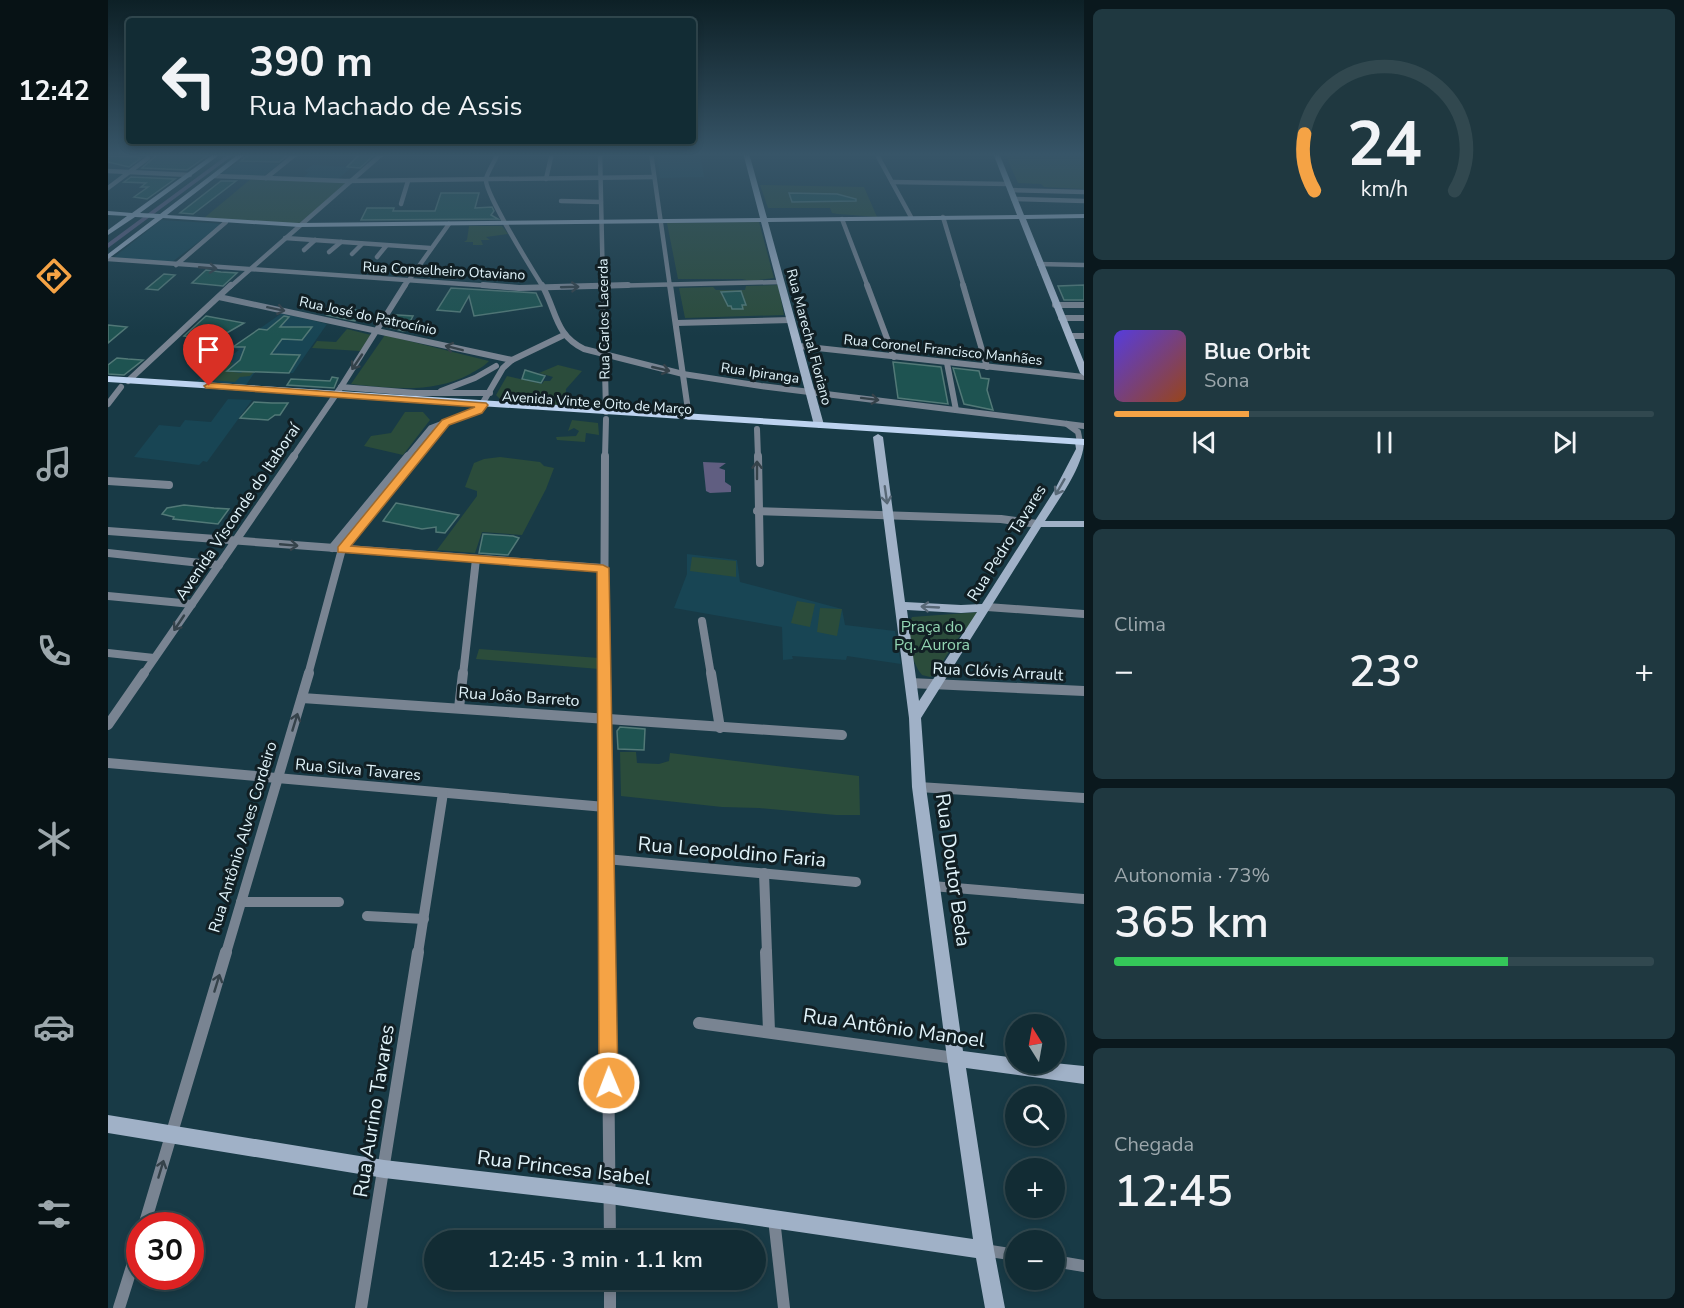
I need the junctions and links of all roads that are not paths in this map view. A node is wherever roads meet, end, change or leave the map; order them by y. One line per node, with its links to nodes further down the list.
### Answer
1 (120, 214): 9 (main road)
2 (156, 214): 12 (main road)
3 (312, 214): 22 (street)
4 (502, 214): 20 (street)
5 (602, 214): 17 (street, Rua Carlos Lacerda)
6 (661, 214): 18 (street)
7 (761, 214): 16 (main road, Rua Marechal Floriano)
8 (909, 214): 13 (street)
9 (132, 215): 12 (main road); 23 (main road)
10 (1020, 216): 11 (main road); 14 (main road); 35 (main road)
11 (1084, 216)
12 (151, 217): 19 (main road); 34 (main road)
13 (911, 217): 14 (main road); 15 (main road)
14 (943, 217): 62 (street)
15 (842, 219): 16 (main road); 58 (street)
16 (763, 220): 18 (main road); 40 (main road, Rua Marechal Floriano)
17 (602, 221): 18 (main road); 20 (main road); 42 (street, Rua Carlos Lacerda)
18 (662, 221): 41 (street)
19 (226, 222): 22 (main road); 36 (street)
20 (507, 223): 21 (main road); 43 (street)
21 (449, 224): 22 (main road); 29 (street, Avenida Visconde do Itaboraí)
22 (299, 225): 24 (street)
23 (108, 233)
24 (285, 238): 25 (street); 38 (street)
25 (315, 240): 26 (street); 30 (street)
26 (340, 242): 27 (street); 31 (street)
27 (362, 244): 28 (street); 32 (street)
28 (386, 246): 29 (street); 33 (street)
29 (430, 249): 39 (street, Avenida Visconde do Itaboraí)
30 (304, 250)
31 (329, 252)
32 (352, 254)
33 (377, 257)
34 (108, 258): 36 (street, Rua Conselheiro Otaviano)
35 (1039, 264): 37 (street); 45 (main road)
36 (176, 265): 38 (street, Rua Conselheiro Otaviano, one-way to 38)
37 (1084, 265)
38 (247, 271): 39 (street, Rua Conselheiro Otaviano); 44 (street)
39 (408, 281): 43 (street, Rua Conselheiro Otaviano); 51 (street, Avenida Visconde do Itaboraí)
40 (780, 282): 41 (street, Rua Conselheiro Otaviano); 49 (main road, Rua Marechal Floriano)
41 (671, 284): 42 (street, Rua Conselheiro Otaviano); 50 (street)
42 (605, 286): 43 (street, Rua Conselheiro Otaviano, one-way to 42); 57 (street, Rua Carlos Lacerda)
43 (544, 288): 52 (street)
44 (219, 297): 51 (street, Rua José do Patrocínio, one-way to 51); 67 (street)
45 (1055, 305): 46 (street); 47 (main road)
46 (1084, 305)
47 (1061, 318): 48 (street); 53 (main road)
48 (1084, 318)
49 (791, 320): 50 (street); 55 (main road, Rua Marechal Floriano)
50 (676, 323): 63 (street)
51 (379, 330): 56 (street, Rua José do Patrocínio, one-way to 51); 71 (street, Avenida Visconde do Itaboraí, one-way to 71)
52 (564, 335): 57 (street, Rua Ipiranga); 59 (street)
53 (1069, 336): 54 (street); 64 (main road)
54 (1084, 336)
55 (799, 346): 58 (street, Rua Coronel Francisco Manhães); 69 (main road, Rua Marechal Floriano)
56 (485, 355): 59 (street, Rua José do Patrocínio); 61 (street)
57 (604, 356): 63 (street, Rua Ipiranga, one-way to 63); 76 (street, Rua Carlos Lacerda)
58 (894, 357): 60 (street, Rua Coronel Francisco Manhães)
59 (512, 360): 65 (street)
60 (947, 363): 62 (street, Rua Coronel Francisco Manhães); 75 (street)
61 (496, 366): 65 (street); 72 (street)
62 (987, 367): 64 (street, Rua Coronel Francisco Manhães)
63 (683, 374): 69 (street, Rua Ipiranga); 77 (street)
64 (1084, 375)
65 (498, 376): 70 (street)
66 (108, 379): 67 (main road, Avenida Vinte e Oito de Março)
67 (124, 384): 68 (main road, Avenida Vinte e Oito de Março); 71 (main road, Avenida Vinte e Oito de Março); 73 (street)
68 (108, 387)
69 (812, 392): 75 (street, Rua Ipiranga, one-way to 75); 81 (main road, Rua Marechal Floriano)
70 (490, 393): 72 (street); 74 (street)
71 (336, 394): 72 (street); 74 (main road, Avenida Vinte e Oito de Março); 94 (street, Avenida Visconde do Itaboraí)
72 (432, 394)
73 (108, 404)
74 (480, 408): 76 (main road, Avenida Vinte e Oito de Março); 84 (street, Rua Antônio Alves Cordeiro)
75 (956, 410): 78 (street, Rua Ipiranga)
76 (606, 415): 77 (main road, Avenida Vinte e Oito de Março); 80 (main road, Avenida Vinte e Oito de Março); 101 (street, Rua Carlos Lacerda)
77 (689, 417): 81 (main road, Avenida Vinte e Oito de Março)
78 (1066, 424): 79 (street, Rua Ipiranga); 83 (street)
79 (1084, 426)
80 (758, 429): 81 (main road, Avenida Vinte e Oito de Março); 88 (street, one-way to 80)
81 (820, 429): 82 (main road, Avenida Vinte e Oito de Março); 83 (main road, Avenida Vinte e Oito de Março)
82 (878, 437): 83 (main road, Avenida Vinte e Oito de Março); 89 (main road, Rua Doutor Beda, one-way to 89)
83 (1082, 445): 87 (main road, Rua Pedro Tavares, one-way to 87)
84 (400, 473): 95 (street, Rua Antônio Alves Cordeiro); 96 (street, Rua Antônio Alves Cordeiro)
85 (108, 481): 86 (street)
86 (169, 485)
87 (1045, 510): 90 (main road); 91 (main road, Rua Pedro Tavares)
88 (757, 512): 89 (street); 99 (street)
89 (889, 515): 91 (street); 104 (main road, Rua Doutor Beda)
90 (1065, 522): 91 (main road); 92 (main road)
91 (1036, 524): 105 (main road, Rua Pedro Tavares)
92 (1084, 524)
93 (108, 531): 94 (street)
94 (236, 540): 95 (street, one-way to 95); 100 (street, Avenida Visconde do Itaboraí)
95 (332, 548): 96 (street)
96 (342, 549): 98 (street); 115 (street, Rua Antônio Alves Cordeiro)
97 (108, 553): 100 (street)
98 (476, 559): 101 (street); 116 (street)
99 (760, 563)
100 (219, 565): 103 (street, Avenida Visconde do Itaboraí)
101 (603, 568): 117 (street, Rua Carlos Lacerda)
102 (108, 596): 103 (street)
103 (192, 604): 111 (street, Avenida Visconde do Itaboraí, one-way to 111)
104 (900, 606): 106 (main road, one-way to 104); 112 (main road, Rua Doutor Beda)
105 (987, 607): 106 (main road); 107 (street); 108 (main road, Rua Pedro Tavares)
106 (961, 609): 108 (main road)
107 (1084, 614)
108 (979, 618): 113 (main road, Rua Pedro Tavares)
109 (702, 621): 120 (street)
110 (108, 653): 111 (street)
111 (154, 658): 119 (street, Avenida Visconde do Itaboraí)
112 (910, 683): 113 (street, Rua Clóvis Arrault); 118 (main road, Rua Doutor Beda)
113 (936, 684): 114 (street, Rua Clóvis Arrault); 118 (main road, Rua Pedro Tavares)
114 (1084, 691)
115 (302, 698): 116 (street, Rua João Barreto); 123 (street, Rua Antônio Alves Cordeiro, one-way to 115)
116 (459, 708): 117 (street, Rua João Barreto)
117 (605, 718): 120 (street, Rua João Barreto); 127 (street, Rua Carlos Lacerda)
118 (915, 718): 124 (main road, Rua Doutor Beda)
119 (108, 724)
120 (720, 728): 121 (street, Rua João Barreto)
121 (842, 735)
122 (108, 763): 123 (street, Rua Silva Tavares)
123 (278, 778): 125 (street, Rua Silva Tavares); 133 (street, Rua Antônio Alves Cordeiro)
124 (919, 788): 126 (street); 131 (main road, Rua Doutor Beda)
125 (443, 793): 127 (street, Rua Silva Tavares); 136 (street, Rua Aurino Tavares)
126 (1084, 798)
127 (605, 807): 128 (street, Rua Carlos Lacerda)
128 (606, 859): 129 (street, Rua Leopoldino Faria); 144 (street, Rua Carlos Lacerda)
129 (764, 873): 130 (street, Rua Leopoldino Faria); 138 (street)
130 (856, 882)
131 (932, 886): 132 (street); 139 (main road, Rua Doutor Beda)
132 (1084, 899)
133 (241, 902): 134 (street); 142 (street, Rua Antônio Alves Cordeiro, one-way to 133)
134 (339, 902)
135 (367, 916): 136 (street)
136 (424, 919): 143 (street, Rua Aurino Tavares)
137 (699, 1023): 138 (street, Rua Antônio Manoel)
138 (769, 1031): 139 (street, Rua Antônio Manoel)
139 (955, 1058): 140 (main road, Rua Antônio Manoel); 148 (main road, Rua Doutor Beda)
140 (1084, 1075)
141 (108, 1124): 142 (main road, Rua Princesa Isabel)
142 (172, 1133): 143 (main road, Rua Princesa Isabel); 145 (street, Rua Antônio Alves Cordeiro, one-way to 142)
143 (384, 1169): 144 (main road, Rua Princesa Isabel); 155 (street, Rua Aurino Tavares)
144 (610, 1195): 146 (main road, Rua Princesa Isabel); 147 (street, Rua Carlos Lacerda)
145 (148, 1212)
146 (774, 1218): 148 (main road, Rua Princesa Isabel); 157 (street)
147 (610, 1230)
148 (984, 1250): 149 (street, Rua Princesa Isabel); 158 (main road, Rua Doutor Beda)
149 (1005, 1253)
150 (1065, 1263): 151 (street)
151 (1084, 1266)
152 (126, 1285): 154 (street)
153 (610, 1290): 156 (street)
154 (119, 1308)
155 (361, 1308)
156 (610, 1308)
157 (784, 1308)
158 (995, 1308)

